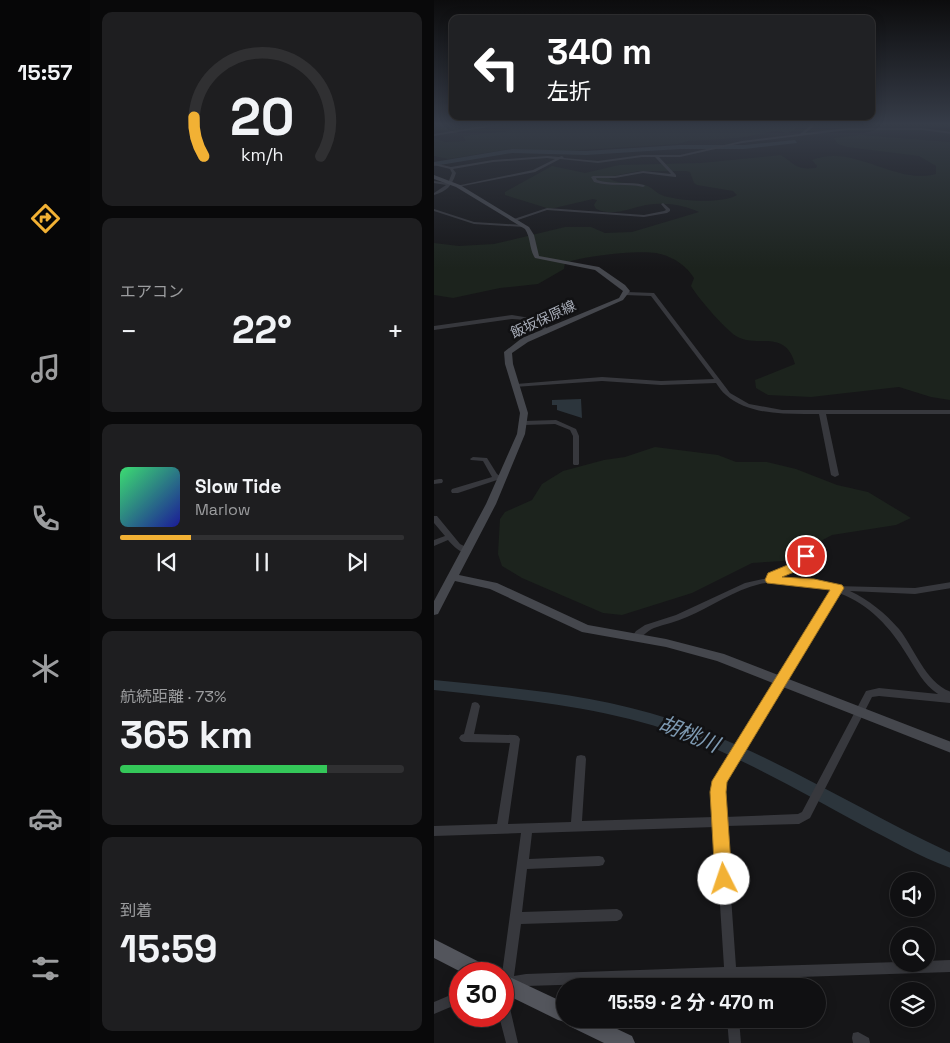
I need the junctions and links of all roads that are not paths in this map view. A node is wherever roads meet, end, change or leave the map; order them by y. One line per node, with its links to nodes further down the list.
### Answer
1 (454, 172): 6 (street)
2 (531, 172): 7 (street)
3 (671, 172): 8 (street)
4 (434, 177): 6 (main road)
5 (434, 182): 6 (street)
6 (450, 183): 7 (main road); 9 (street)
7 (458, 186): 12 (main road)
8 (643, 186)
9 (434, 194)
10 (664, 204): 12 (street)
11 (434, 210): 13 (street)
12 (514, 220): 13 (main road)
13 (524, 226): 14 (main road)
14 (627, 294): 16 (main road, 飯坂保原線); 17 (street)
15 (434, 328): 16 (street)
16 (547, 330): 18 (main road, 飯坂保原線)
17 (717, 381): 18 (street); 19 (street)
18 (516, 386): 21 (main road, 飯坂保原線)
19 (822, 412): 20 (street); 24 (street)
20 (950, 412)
21 (524, 423): 23 (street); 25 (main road)
22 (473, 459): 25 (street)
23 (576, 464)
24 (835, 475)
25 (499, 479): 26 (street); 30 (main road)
26 (454, 490)
27 (434, 518): 28 (street)
28 (450, 537): 29 (street); 30 (street)
29 (434, 543)
30 (467, 552): 32 (main road)
31 (806, 556): 33 (street)
32 (452, 577): 36 (main road); 37 (main road)
33 (771, 580): 35 (street); 37 (street)
34 (950, 585): 35 (street)
35 (838, 588): 38 (street); 39 (street)
36 (434, 611)
37 (635, 638): 38 (main road)
38 (780, 680): 42 (main road); 45 (street)
39 (935, 694): 40 (street); 42 (street)
40 (950, 698)
41 (475, 706): 48 (street)
42 (859, 712): 43 (main road); 45 (street)
43 (950, 748)
44 (581, 759): 46 (street)
45 (720, 822): 46 (street); 58 (street)
46 (576, 826): 47 (street)
47 (527, 828): 48 (street); 51 (street)
48 (502, 829): 49 (street)
49 (434, 831)
50 (599, 861): 51 (street)
51 (523, 864): 53 (street)
52 (617, 915): 53 (street)
53 (516, 918): 56 (street)
54 (434, 948): 55 (main road)
55 (461, 962)
56 (510, 962)
57 (950, 966): 59 (street)
58 (731, 978)
59 (762, 978)
60 (556, 980): 61 (street)
61 (514, 982)
62 (514, 988): 65 (main road)
63 (449, 1002): 64 (street)
64 (434, 1008)
65 (556, 1008)
66 (508, 1027): 69 (street)
67 (594, 1028): 70 (main road)
68 (734, 1028): 71 (street)
69 (512, 1043)
70 (625, 1043)
71 (735, 1043)

